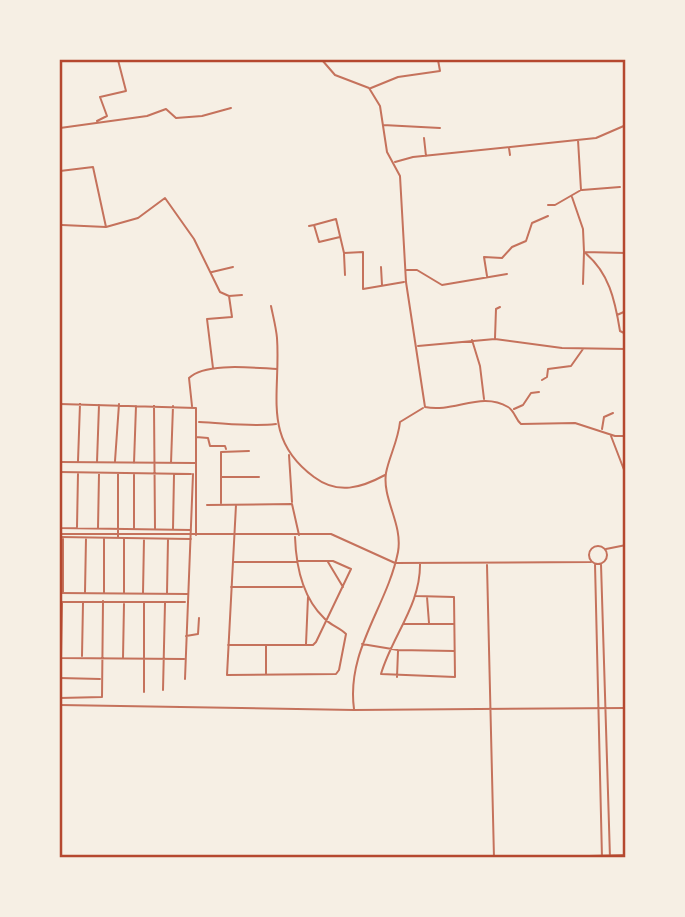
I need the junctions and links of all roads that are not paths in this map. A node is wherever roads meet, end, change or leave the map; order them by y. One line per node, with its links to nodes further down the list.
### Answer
1 (118, 60): 6 (street)
2 (322, 60): 4 (street)
3 (438, 60): 4 (street)
4 (369, 88): 7 (street)
5 (232, 108): 6 (street)
6 (97, 121): 9 (street)
7 (382, 125): 10 (street); 16 (street)
8 (625, 125): 12 (street)
9 (60, 128)
10 (440, 128)
11 (424, 138): 15 (street)
12 (578, 139): 13 (street); 19 (street)
13 (509, 147): 14 (street); 15 (street)
14 (510, 155)
15 (426, 157): 16 (street)
16 (395, 162): 33 (street)
17 (60, 171): 26 (street)
18 (620, 187): 19 (street)
19 (581, 190): 20 (street)
20 (572, 197): 21 (street); 28 (street)
21 (548, 205)
22 (548, 216): 37 (street)
23 (62, 225): 26 (street)
24 (314, 225): 25 (street); 27 (street); 27 (street)
25 (309, 226)
26 (106, 227): 34 (street)
27 (341, 236): 29 (street)
28 (584, 252): 30 (street); 39 (street); 48 (street)
29 (344, 253): 36 (street); 42 (street)
30 (625, 253)
31 (233, 267): 34 (street)
32 (381, 267): 40 (street)
33 (406, 270): 37 (street); 38 (street)
34 (211, 273): 44 (street)
35 (507, 274): 37 (street)
36 (345, 275)
37 (488, 277)
38 (405, 282): 40 (street); 52 (street)
39 (583, 284)
40 (382, 286): 42 (street)
41 (357, 289): 42 (street)
42 (363, 289)
43 (242, 295): 44 (street)
44 (229, 296): 55 (street)
45 (271, 306): 56 (street)
46 (499, 307): 51 (street)
47 (625, 311): 48 (street)
48 (617, 315): 49 (street)
49 (625, 334)
50 (472, 339): 51 (street); 52 (street); 59 (street)
51 (495, 339): 53 (street)
52 (416, 347): 68 (street)
53 (584, 348): 54 (street); 57 (street)
54 (625, 349)
55 (213, 369): 56 (street); 67 (street)
56 (277, 369): 72 (street)
57 (542, 380)
58 (539, 392): 69 (street)
59 (484, 400): 68 (street); 69 (street)
60 (60, 404): 61 (street); 77 (street)
61 (80, 404): 62 (street); 83 (street)
62 (99, 404): 63 (street); 85 (street)
63 (119, 404): 64 (street); 86 (street)
64 (136, 405): 65 (street); 88 (street)
65 (154, 406): 66 (street); 91 (street)
66 (173, 406): 67 (street); 92 (street)
67 (192, 407): 71 (street)
68 (425, 407): 105 (street)
69 (513, 410): 73 (street)
70 (613, 414): 73 (street)
71 (198, 422): 72 (street); 76 (street)
72 (277, 424): 80 (street)
73 (603, 430): 74 (street)
74 (610, 433): 75 (street); 106 (street)
75 (625, 436)
76 (196, 437): 78 (street); 90 (street)
77 (60, 442)
78 (226, 450): 79 (street); 107 (street)
79 (249, 451)
80 (289, 454): 105 (street); 110 (street)
81 (60, 462): 82 (street)
82 (73, 462): 83 (street); 94 (street)
83 (78, 462): 84 (street)
84 (82, 462): 85 (street); 96 (street)
85 (97, 462): 86 (street)
86 (115, 462): 87 (street)
87 (129, 463): 88 (street); 99 (street)
88 (134, 463): 89 (street)
89 (139, 463): 91 (street); 101 (street)
90 (195, 463): 92 (street); 104 (street)
91 (154, 464): 92 (street); 102 (street)
92 (171, 464)
93 (60, 472): 94 (street); 113 (street)
94 (73, 472): 95 (street)
95 (78, 472): 96 (street); 114 (street)
96 (82, 472): 97 (street)
97 (99, 472): 98 (street); 117 (street)
98 (118, 473): 99 (street); 116 (street)
99 (129, 474): 100 (street)
100 (134, 474): 101 (street); 118 (street)
101 (139, 474): 102 (street)
102 (154, 474): 103 (street); 119 (street)
103 (174, 474): 104 (street); 122 (street)
104 (194, 474): 123 (street); 124 (street)
105 (386, 474): 142 (street)
106 (625, 475)
107 (221, 477): 108 (street); 109 (street)
108 (259, 477)
109 (221, 504): 111 (street); 112 (street)
110 (292, 504): 112 (street); 132 (street)
111 (207, 505)
112 (236, 505): 126 (street)
113 (60, 528): 114 (street)
114 (77, 528): 115 (street)
115 (86, 528): 117 (street); 128 (street)
116 (118, 528): 117 (street); 118 (street); 129 (street)
117 (98, 529)
118 (134, 529): 120 (street)
119 (155, 529): 120 (street); 121 (street)
120 (145, 530): 130 (street)
121 (168, 530): 122 (street); 133 (street)
122 (173, 530): 123 (street)
123 (192, 530): 124 (street); 134 (street)
124 (197, 531): 125 (street)
125 (196, 535): 126 (street); 134 (street)
126 (234, 535): 131 (street); 140 (street)
127 (61, 536): 128 (street); 150 (street)
128 (86, 536): 129 (street); 135 (street); 152 (street)
129 (118, 536): 130 (street); 135 (street); 136 (street)
130 (145, 536): 133 (street); 136 (street); 155 (street)
131 (295, 536): 132 (street); 141 (street)
132 (299, 536): 142 (street)
133 (168, 537): 134 (street); 157 (street)
134 (192, 537): 158 (street)
135 (104, 538): 153 (street)
136 (124, 538): 154 (street)
137 (625, 545): 138 (street)
138 (605, 549): 144 (street); 146 (street)
139 (328, 561): 141 (street); 149 (street); 149 (street)
140 (232, 562): 141 (street); 147 (street)
141 (297, 562): 148 (street)
142 (396, 563): 143 (street); 178 (street)
143 (419, 563): 145 (street); 160 (street)
144 (593, 563): 145 (street); 146 (street); 202 (street)
145 (486, 564): 205 (street)
146 (601, 564): 203 (street)
147 (230, 587): 148 (street); 179 (street)
148 (303, 587): 159 (street)
149 (343, 587): 173 (street)
150 (61, 593): 151 (street)
151 (79, 593): 152 (street); 162 (street)
152 (86, 593): 153 (street); 166 (street)
153 (104, 593): 154 (street)
154 (124, 593): 155 (street)
155 (141, 594): 156 (street); 167 (street)
156 (149, 594): 157 (street); 169 (street)
157 (167, 594): 158 (street)
158 (187, 594): 171 (street)
159 (308, 596): 173 (street); 181 (street)
160 (416, 596): 161 (street); 174 (street)
161 (427, 596): 175 (street); 176 (street)
162 (78, 601): 165 (street); 166 (street)
163 (103, 601): 164 (street); 166 (street); 187 (street)
164 (124, 601): 167 (street); 188 (street)
165 (61, 602): 185 (street)
166 (85, 602): 186 (street)
167 (139, 602): 168 (street)
168 (144, 602): 169 (street); 189 (street)
169 (148, 602): 170 (street)
170 (165, 602): 171 (street); 190 (street)
171 (187, 602): 177 (street)
172 (199, 618): 177 (street)
173 (326, 620): 181 (street); 192 (street)
174 (404, 624): 175 (street); 182 (street)
175 (429, 624): 176 (street)
176 (455, 624): 184 (street)
177 (185, 636): 191 (street)
178 (361, 644): 182 (street); 204 (street)
179 (227, 645): 180 (street); 192 (street)
180 (266, 645): 181 (street); 192 (street)
181 (306, 645)
182 (389, 648): 183 (street); 193 (street)
183 (398, 650): 184 (street); 193 (street)
184 (455, 651): 193 (street)
185 (60, 658): 186 (street)
186 (82, 658): 187 (street)
187 (102, 659): 188 (street); 195 (street)
188 (122, 659): 189 (street)
189 (144, 659): 190 (street); 198 (street)
190 (164, 659): 191 (street); 197 (street)
191 (185, 659): 196 (street)
192 (266, 674)
193 (397, 677)
194 (60, 678): 195 (street)
195 (102, 679): 199 (street)
196 (185, 679)
197 (163, 690)
198 (144, 692)
199 (60, 698)
200 (60, 705): 204 (street)
201 (625, 708): 203 (street)
202 (598, 709): 203 (street); 205 (street); 207 (street)
203 (606, 709): 208 (street)
204 (354, 710): 205 (street)
205 (491, 710): 211 (street)
206 (625, 855): 208 (street)
207 (602, 857): 208 (street); 212 (street)
208 (610, 857)
209 (467, 858): 210 (street)
210 (489, 858)
211 (495, 858)
212 (514, 858)

